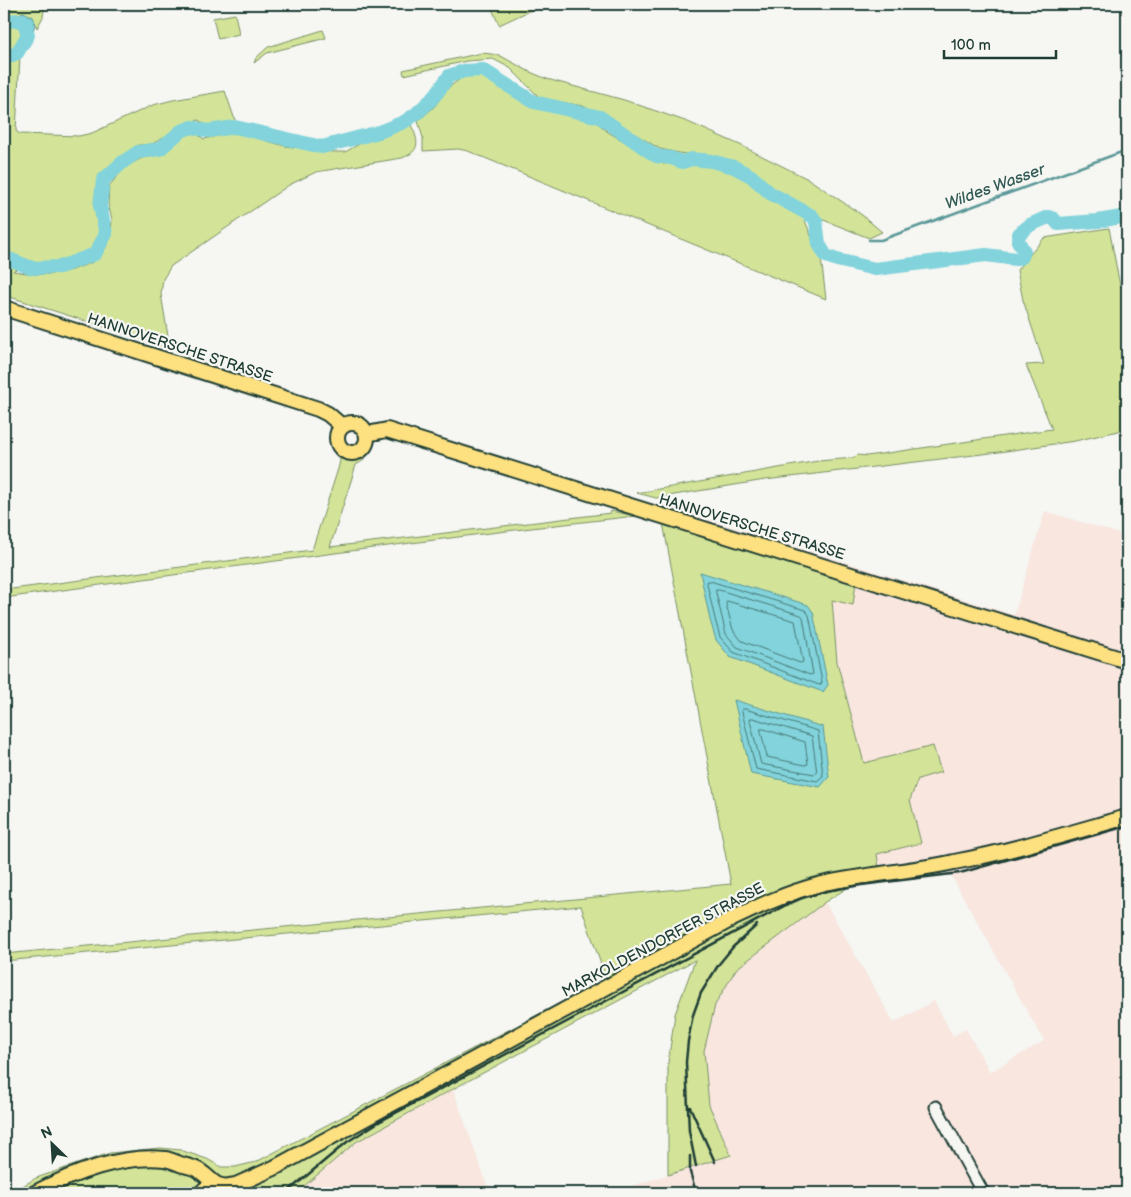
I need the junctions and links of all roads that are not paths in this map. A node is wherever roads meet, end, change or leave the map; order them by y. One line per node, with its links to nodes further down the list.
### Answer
1 (4, 308): 2 (main road, HANNOVERSCHE STRASSE)
2 (342, 426): 3 (main road, HANNOVERSCHE STRASSE); 3 (main road)
3 (367, 434): 4 (main road, HANNOVERSCHE STRASSE)
4 (1127, 661)
5 (1127, 817): 8 (main road, MARKOLDENDORFER STRASSE)
6 (936, 1107): 13 (street)
7 (184, 1165): 9 (main road); 10 (main road); 11 (main road)
8 (274, 1168): 9 (main road, MARKOLDENDORFER STRASSE); 12 (main road, MARKOLDENDORFER STRASSE)
9 (223, 1188): 11 (main road, MARKOLDENDORFER STRASSE)
10 (35, 1193)
11 (201, 1193)
12 (237, 1193)
13 (983, 1193)

